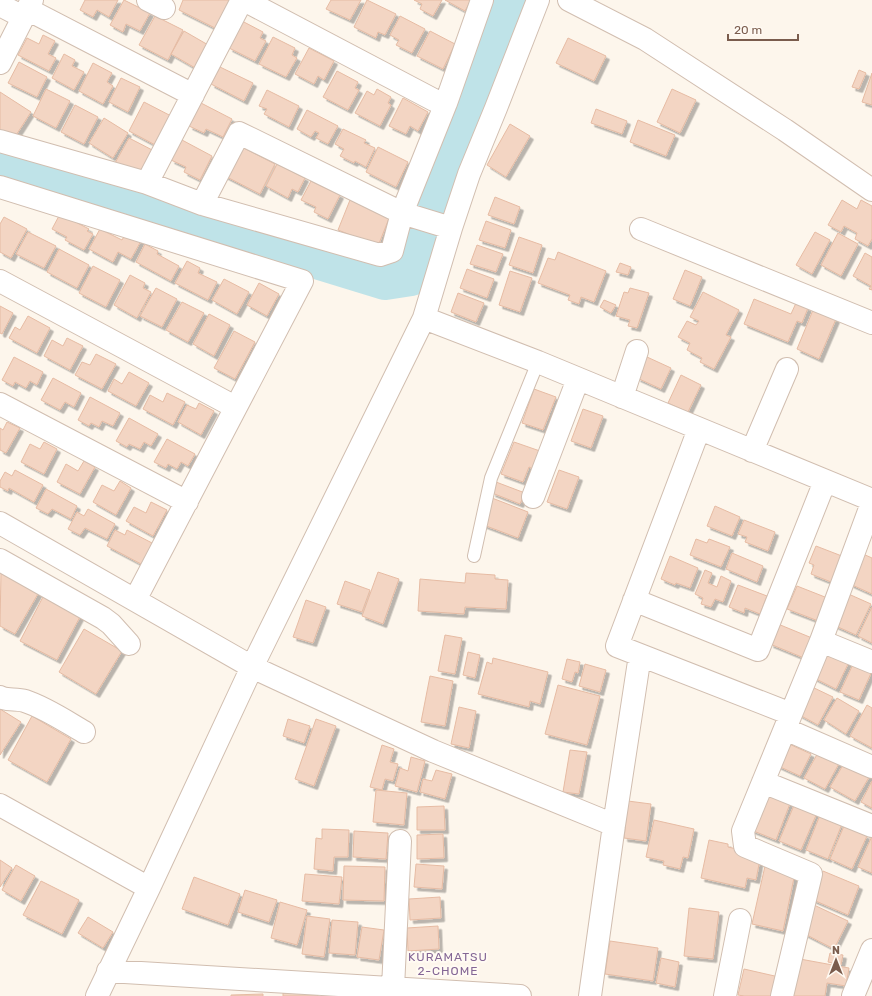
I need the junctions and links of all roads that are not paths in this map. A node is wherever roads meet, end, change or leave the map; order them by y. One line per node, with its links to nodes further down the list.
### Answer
1 (243, 0): 8 (street); 9 (street)
2 (482, 0): 9 (street)
3 (538, 0): 16 (street)
4 (569, 0): 13 (street)
5 (0, 5): 6 (street)
6 (28, 9): 7 (street); 8 (street)
7 (2, 56)
8 (193, 95): 11 (street)
9 (446, 104): 15 (street)
10 (0, 140): 11 (street)
11 (147, 183): 14 (street)
12 (0, 186): 27 (street)
13 (872, 190)
14 (202, 204): 15 (street); 15 (street)
15 (411, 216): 16 (street)
16 (445, 227): 19 (street)
17 (640, 229): 20 (street)
18 (0, 281): 27 (street)
19 (424, 318): 22 (street); 45 (street)
20 (872, 323)
21 (637, 351): 25 (street)
22 (538, 362): 24 (street); 37 (lane)
23 (788, 369): 29 (street)
24 (578, 379): 25 (street); 31 (street)
25 (622, 397): 28 (street)
26 (0, 404): 33 (street)
27 (235, 407): 33 (street)
28 (699, 429): 29 (street); 40 (street)
29 (752, 451): 30 (street)
30 (825, 481): 32 (street); 40 (street)
31 (533, 497)
32 (872, 500)
33 (187, 502): 39 (street)
34 (872, 503): 41 (street)
35 (6, 526): 36 (street); 39 (street)
36 (0, 549)
37 (474, 556)
38 (0, 560): 42 (street)
39 (135, 600): 45 (street)
40 (634, 600): 43 (street)
41 (821, 641): 44 (street); 47 (street)
42 (129, 644)
43 (640, 655): 47 (street); 52 (street)
44 (872, 662)
45 (252, 667): 52 (street); 55 (street)
46 (0, 697): 48 (street)
47 (788, 721): 49 (street); 50 (street)
48 (84, 732)
49 (872, 767)
50 (763, 782): 53 (street); 65 (street)
51 (0, 805): 55 (street)
52 (614, 825): 63 (street)
53 (872, 826)
54 (400, 841): 60 (street)
55 (149, 888): 58 (street)
56 (740, 920): 64 (street)
57 (870, 962): 66 (street)
58 (108, 971): 59 (street); 61 (street)
59 (272, 989): 60 (street)
60 (387, 990): 62 (street)
61 (97, 996)
62 (520, 996)
63 (590, 996)
64 (725, 996)
65 (782, 996)
66 (853, 996)

